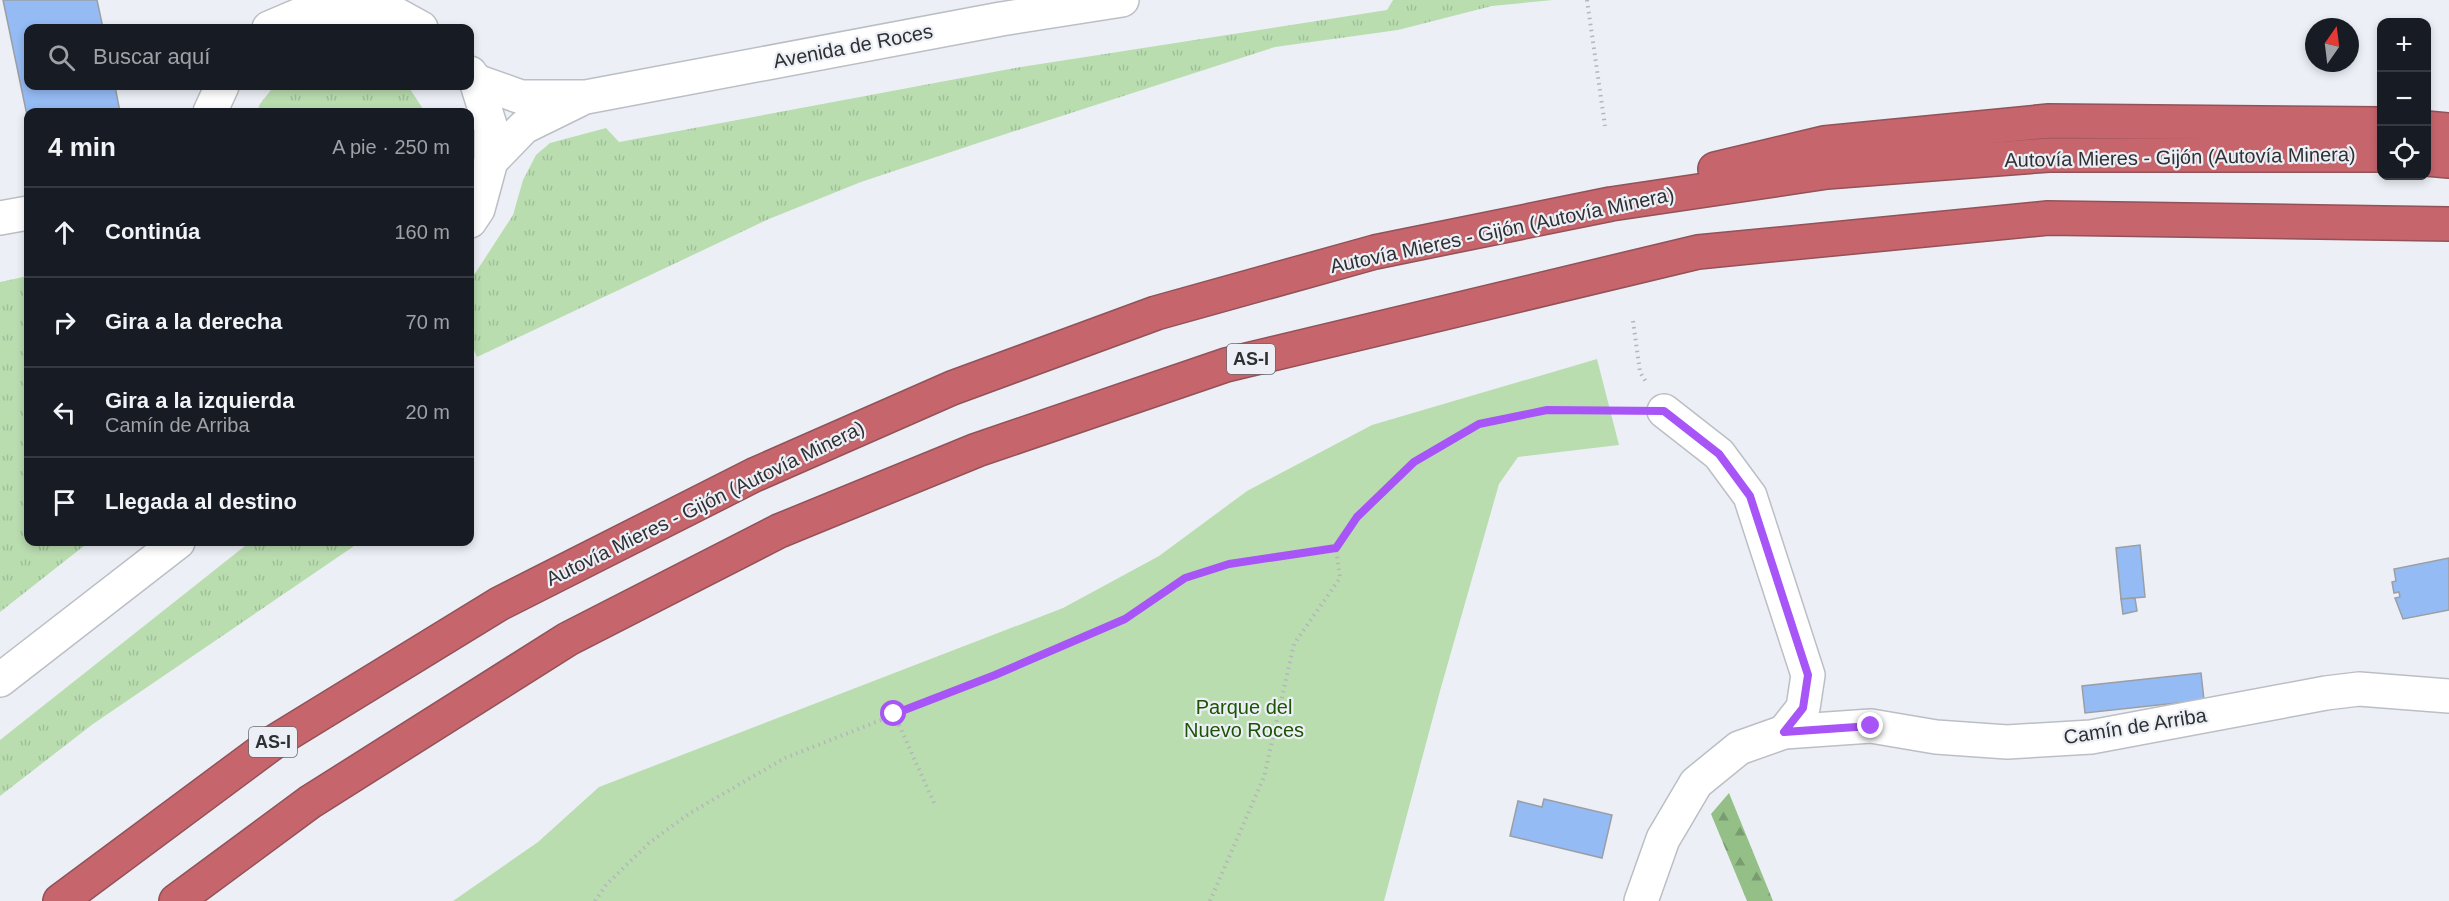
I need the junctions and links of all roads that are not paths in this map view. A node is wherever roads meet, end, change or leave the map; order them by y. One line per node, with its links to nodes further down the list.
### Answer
1 (1122, 0): 8 (street, Avenida de Roces)
2 (306, 4): 3 (street); 4 (street)
3 (275, 24)
4 (414, 24)
5 (474, 78): 8 (street, Avenida de Roces)
6 (474, 82): 15 (street)
7 (220, 90): 9 (street)
8 (586, 97): 15 (street, Avenida de Roces)
9 (212, 108)
10 (2377, 124): 21 (highway)
11 (2431, 128): 12 (highway)
12 (2449, 130)
13 (2377, 155): 21 (highway, Autovía Mieres - Gijón (Autovía Minera) / AS-I)
14 (2431, 159): 16 (highway)
15 (491, 161): 18 (street)
16 (2449, 161)
17 (24, 214): 19 (street)
18 (474, 215)
19 (0, 218)
20 (2449, 224): 28 (highway, AS-I)
21 (1375, 252): 27 (highway, Autovía Mieres - Gijón (Autovía Minera) / AS-I)
22 (1664, 411): 26 (street)
23 (173, 546): 24 (street)
24 (0, 680)
25 (2449, 696): 26 (street, Camín de Arriba)
26 (1784, 732): 29 (street, Camín de Arriba)
27 (60, 901)
28 (176, 901)
29 (1641, 901)

